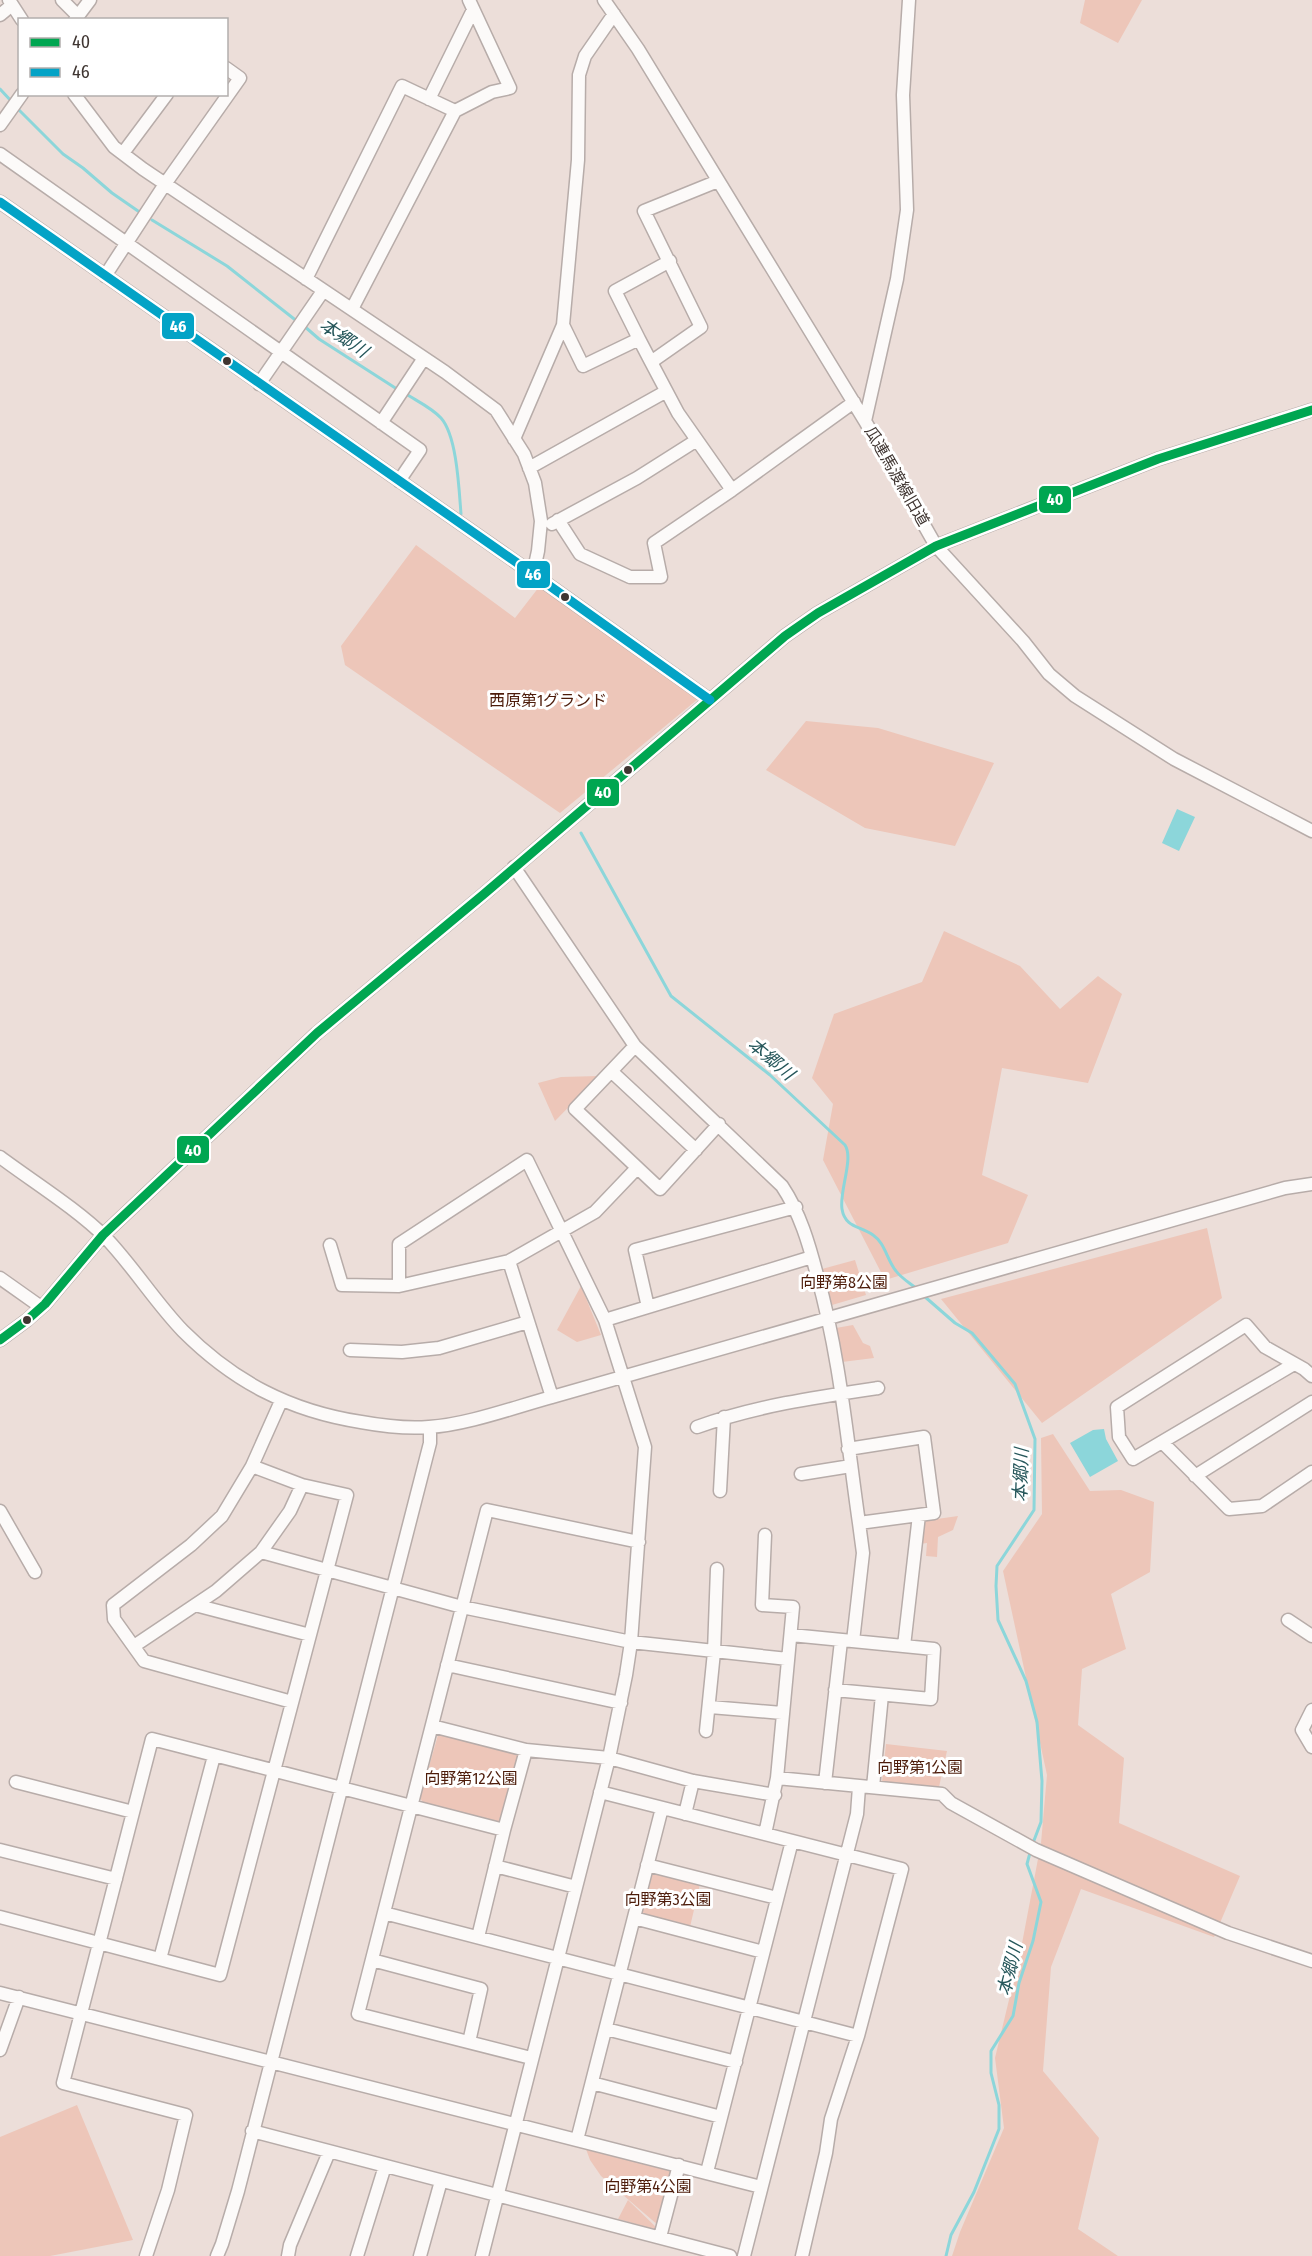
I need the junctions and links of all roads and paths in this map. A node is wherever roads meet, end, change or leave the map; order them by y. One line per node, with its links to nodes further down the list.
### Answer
1 (62, 0): 10 (street)
2 (90, 0): 10 (street)
3 (604, 0): 7 (street, 瓜連馬渡線旧道)
4 (909, 0): 40 (street)
5 (10, 3): 8 (street); 9 (street)
6 (471, 5): 17 (street); 18 (street)
7 (614, 14): 22 (street, 瓜連馬渡線旧道); 31 (street)
8 (0, 15)
9 (21, 18)
10 (76, 18)
11 (228, 70): 12 (street)
12 (228, 95)
13 (21, 96): 19 (street)
14 (75, 96): 20 (street)
15 (166, 96): 20 (street)
16 (227, 96): 23 (street)
17 (429, 99): 18 (street); 28 (street)
18 (454, 111): 30 (street)
19 (3, 121)
20 (123, 153): 23 (street)
21 (0, 154): 25 (street)
22 (718, 181): 26 (street); 38 (street, 瓜連馬渡線旧道)
23 (165, 184): 25 (street); 28 (street)
24 (0, 202): 27 (street)
25 (126, 244): 27 (street); 33 (street)
26 (670, 261): 32 (street); 35 (street)
27 (105, 276): 36 (street)
28 (306, 279): 29 (street)
29 (323, 291): 30 (street); 33 (street)
30 (352, 309): 34 (street)
31 (563, 325): 32 (street); 42 (street)
32 (639, 339): 35 (street)
33 (281, 352): 36 (street); 41 (street)
34 (424, 358): 41 (street); 42 (street)
35 (651, 362): 37 (street)
36 (259, 384): 45 (street)
37 (665, 392): 43 (street); 44 (street)
38 (854, 402): 40 (street, 瓜連馬渡線旧道); 46 (street)
39 (1312, 410): 49 (street)
40 (866, 421): 49 (street, 瓜連馬渡線旧道)
41 (381, 423): 45 (street)
42 (514, 439): 44 (street)
43 (697, 440): 46 (street); 47 (street)
44 (529, 468): 48 (street)
45 (399, 482): 50 (street)
46 (732, 490): 47 (street)
47 (558, 520): 48 (street)
48 (540, 531): 50 (street)
49 (936, 546): 51 (street); 52 (street, 瓜連馬渡線旧道)
50 (533, 574): 51 (street)
51 (710, 700): 53 (street)
52 (1312, 831)
53 (514, 867): 54 (street); 63 (street)
54 (635, 1046): 55 (street); 56 (street)
55 (611, 1071): 57 (street); 59 (street)
56 (719, 1124): 57 (street); 61 (street)
57 (696, 1150): 59 (street)
58 (0, 1157): 63 (street)
59 (637, 1168): 62 (street)
60 (1312, 1184): 71 (street)
61 (796, 1207): 65 (street); 70 (street)
62 (561, 1230): 66 (street); 68 (street); 72 (street)
63 (103, 1235): 69 (street); 82 (street)
64 (330, 1245): 68 (street)
65 (812, 1257): 70 (street); 71 (street)
66 (509, 1261): 68 (street); 73 (street)
67 (0, 1278): 69 (street)
68 (399, 1286)
69 (41, 1307): 74 (street)
70 (648, 1307): 72 (street)
71 (830, 1318): 77 (street); 80 (street)
72 (605, 1320): 77 (street)
73 (528, 1322): 75 (street); 81 (street)
74 (0, 1340)
75 (350, 1350)
76 (1294, 1364): 78 (street); 87 (street); 87 (street)
77 (624, 1377): 81 (street); 100 (street)
78 (1312, 1377)
79 (878, 1388): 80 (street)
80 (841, 1394): 84 (street); 88 (street)
81 (552, 1397): 85 (street)
82 (281, 1401): 85 (street); 89 (street)
83 (1312, 1402): 93 (street)
84 (724, 1417): 86 (street); 95 (street)
85 (430, 1427): 105 (street)
86 (697, 1427)
87 (1162, 1442): 93 (street)
88 (848, 1449): 90 (street); 97 (street)
89 (252, 1466): 94 (street); 115 (street)
90 (851, 1466): 92 (street); 98 (street)
91 (1312, 1472): 93 (street)
92 (801, 1474)
93 (1195, 1476)
94 (302, 1485): 101 (street); 103 (street)
95 (720, 1491)
96 (0, 1511): 104 (street)
97 (919, 1515): 98 (street); 114 (street)
98 (860, 1523): 112 (street)
99 (765, 1535): 110 (street)
100 (639, 1542): 107 (street); 113 (street)
101 (261, 1552): 103 (street); 106 (street)
102 (717, 1569): 116 (street)
103 (327, 1570): 105 (street); 109 (street)
104 (34, 1572)
105 (394, 1589): 107 (street); 139 (street)
106 (195, 1605): 109 (street); 115 (street)
107 (462, 1607): 113 (street); 118 (street)
108 (1288, 1620): 111 (street)
109 (310, 1635): 121 (street)
110 (791, 1635): 112 (street); 117 (street)
111 (1312, 1636)
112 (847, 1641): 114 (street); 119 (street)
113 (631, 1642): 116 (street); 122 (street)
114 (904, 1646): 120 (street)
115 (134, 1647): 121 (street)
116 (714, 1652): 117 (street); 123 (street)
117 (788, 1659): 125 (street)
118 (447, 1665): 122 (street); 126 (street)
119 (835, 1690): 120 (street); 136 (street)
120 (882, 1695): 138 (street)
121 (292, 1702): 132 (street)
122 (621, 1703): 131 (street)
123 (710, 1707): 125 (street); 127 (street)
124 (1312, 1710): 128 (street)
125 (783, 1713): 133 (street)
126 (432, 1726): 129 (street); 142 (street)
127 (706, 1731)
128 (1312, 1747)
129 (526, 1750): 131 (street); 146 (street)
130 (214, 1756): 132 (street); 144 (street); 163 (street)
131 (609, 1758): 134 (street); 140 (street)
132 (275, 1771): 139 (street); 163 (street)
133 (777, 1778): 136 (street); 141 (street)
134 (693, 1781): 141 (street); 145 (street)
135 (16, 1782): 144 (street)
136 (825, 1783): 137 (street)
137 (859, 1787): 138 (street); 150 (street)
138 (873, 1787): 165 (street)
139 (342, 1789): 142 (street); 177 (street)
140 (600, 1792): 143 (street); 154 (street)
141 (775, 1795): 147 (street)
142 (410, 1807): 146 (street); 156 (street)
143 (662, 1808): 145 (street); 151 (street)
144 (133, 1812): 153 (street)
145 (686, 1814): 147 (street)
146 (504, 1830): 152 (street)
147 (765, 1834): 148 (street)
148 (792, 1841): 150 (street); 155 (street)
149 (0, 1850): 153 (street)
150 (846, 1855): 171 (street); 173 (street)
151 (647, 1865): 155 (street); 158 (street)
152 (495, 1866): 154 (street); 159 (street)
153 (116, 1879): 160 (street)
154 (576, 1887): 162 (street)
155 (777, 1898): 161 (street)
156 (384, 1913): 159 (street); 164 (street)
157 (0, 1917): 160 (street)
158 (634, 1918): 161 (street); 166 (street)
159 (478, 1937): 162 (street)
160 (99, 1944): 163 (street); 170 (street)
161 (763, 1952): 169 (street)
162 (558, 1958): 166 (street); 176 (street)
163 (160, 1959)
164 (372, 1960): 174 (street); 174 (street)
165 (1312, 1961)
166 (620, 1973): 169 (street); 172 (street)
167 (0, 1993): 168 (street)
168 (19, 1997): 170 (street); 175 (street)
169 (750, 2007): 171 (street); 178 (street)
170 (79, 2012): 177 (street); 192 (street)
171 (804, 2021): 173 (street); 189 (street)
172 (606, 2028): 178 (street); 179 (street)
173 (858, 2036): 200 (street)
174 (469, 2042): 176 (street)
175 (0, 2050)
176 (531, 2058): 181 (street)
177 (270, 2062): 181 (street); 182 (street)
178 (736, 2062): 180 (street)
179 (592, 2083): 180 (street); 183 (street)
180 (721, 2117): 187 (street)
181 (515, 2124): 183 (street); 190 (street)
182 (252, 2131): 184 (street); 193 (street)
183 (577, 2140): 185 (street)
184 (329, 2152): 186 (street); 194 (street)
185 (679, 2165): 187 (street); 191 (street)
186 (385, 2166): 188 (street); 195 (street)
187 (707, 2172): 189 (street)
188 (441, 2181): 190 (street); 196 (street)
189 (761, 2187): 199 (street)
190 (497, 2195): 191 (street); 197 (street)
191 (660, 2237): 198 (street)
192 (146, 2256)
193 (217, 2256)
194 (288, 2256)
195 (357, 2256)
196 (420, 2256)
197 (482, 2256)
198 (730, 2256)
199 (744, 2256)
200 (802, 2256)

